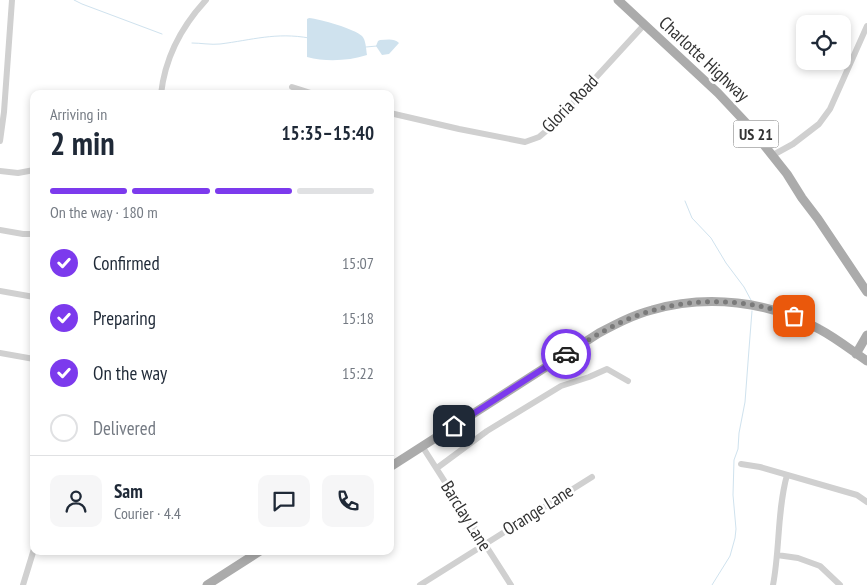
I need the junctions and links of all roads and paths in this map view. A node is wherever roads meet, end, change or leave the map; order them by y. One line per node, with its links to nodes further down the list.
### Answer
1 (12, 0): 7 (street)
2 (206, 0): 9 (street)
3 (618, 0): 4 (main road, Charlotte Highway / US 21)
4 (644, 25): 11 (street, Gloria Road); 13 (main road, Charlotte Highway / US 21)
5 (867, 26): 13 (street)
6 (0, 40): 7 (street)
7 (9, 41): 12 (street)
8 (292, 87): 10 (street)
9 (162, 90)
10 (301, 90)
11 (394, 114)
12 (0, 141)
13 (773, 156): 19 (main road, Charlotte Highway / US 21)
14 (0, 171): 15 (street)
15 (30, 171)
16 (0, 230): 17 (street)
17 (30, 234)
18 (0, 291): 20 (street)
19 (867, 292)
20 (30, 296)
21 (867, 335): 23 (main road)
22 (0, 354): 24 (street)
23 (856, 354): 25 (main road); 27 (main road)
24 (30, 358)
25 (867, 361)
26 (628, 381): 30 (street)
27 (422, 446): 28 (main road); 30 (street, Barclay Lane)
28 (394, 464)
29 (742, 464): 31 (street)
30 (437, 468): 34 (street, Barclay Lane)
31 (787, 475): 33 (street); 37 (street)
32 (592, 476): 34 (street, Orange Lane)
33 (867, 502)
34 (484, 544): 40 (street, Orange Lane); 41 (street, Barclay Lane)
35 (32, 555): 38 (street)
36 (254, 555): 39 (main road)
37 (777, 555): 42 (street); 43 (street)
38 (23, 585)
39 (207, 585)
40 (420, 585)
41 (511, 585)
42 (773, 585)
43 (840, 585)

